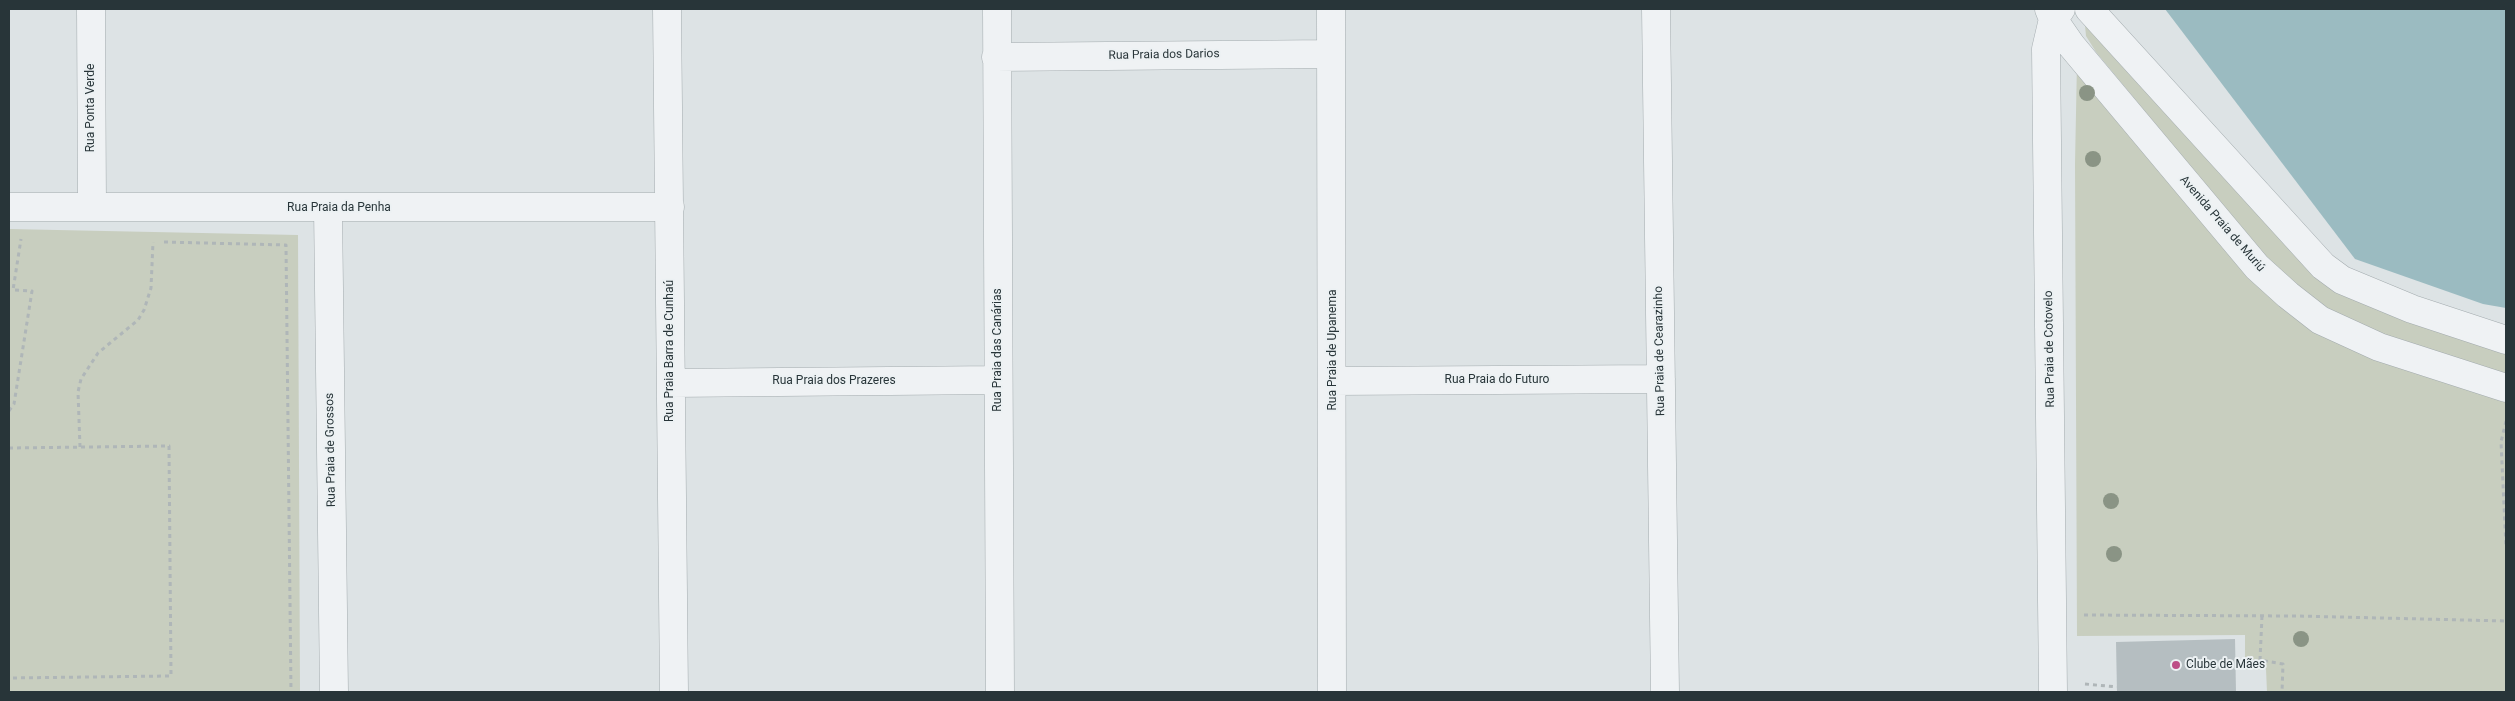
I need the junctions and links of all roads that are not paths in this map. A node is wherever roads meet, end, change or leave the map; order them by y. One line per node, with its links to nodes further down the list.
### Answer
1 (91, 9): 11 (street, Rua Ponta Verde)
2 (668, 9): 12 (street, Rua Praia Barra de Cunhaú)
3 (997, 9): 9 (street, Rua Praia das Canárias)
4 (1331, 9): 8 (street, Rua Praia de Upanema)
5 (1656, 9): 16 (street, Rua Praia de Cearazinho)
6 (2089, 9): 14 (street)
7 (2054, 12): 19 (street, Avenida Praia de Muriú); 25 (street, Rua Praia de Cotovelo)
8 (1331, 54): 9 (street, Rua Praia dos Darios); 17 (street, Rua Praia de Upanema)
9 (996, 57): 15 (street, Rua Praia das Canárias)
10 (9, 207): 11 (street, Rua Praia da Penha)
11 (92, 207): 13 (street, Rua Praia da Penha)
12 (670, 207): 13 (street, Rua Praia da Penha); 18 (street, Rua Praia Barra de Cunhaú)
13 (328, 208): 20 (street, Rua Praia de Grossos)
14 (2506, 340)
15 (998, 380): 18 (street, Rua Praia dos Prazeres); 22 (street, Rua Praia das Canárias)
16 (1660, 380): 17 (street, Rua Praia do Futuro); 24 (street, Rua Praia de Cearazinho)
17 (1333, 381): 23 (street, Rua Praia de Upanema)
18 (670, 383): 21 (street, Rua Praia Barra de Cunhaú)
19 (2506, 388)
20 (334, 692)
21 (674, 692)
22 (1000, 692)
23 (1332, 692)
24 (1665, 692)
25 (2053, 692)

